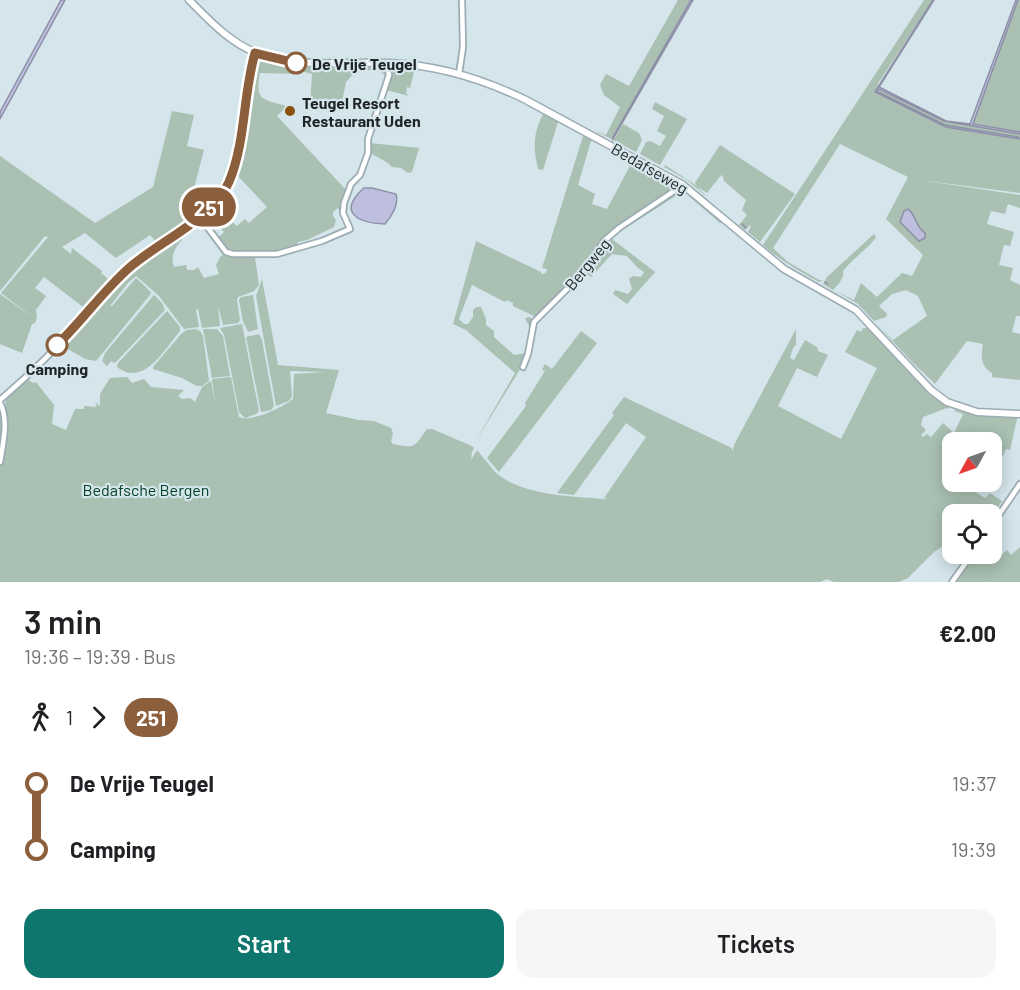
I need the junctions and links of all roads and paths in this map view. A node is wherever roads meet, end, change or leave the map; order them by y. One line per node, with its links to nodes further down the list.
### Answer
1 (189, 0): 3 (street, Bedafseweg)
2 (462, 0): 5 (street)
3 (255, 53): 4 (street, Bedafseweg); 7 (street)
4 (387, 63): 5 (street, Bedafseweg); 7 (street)
5 (459, 74): 6 (street, Bedafseweg)
6 (682, 185): 8 (street, Bergweg); 10 (street, Bedafseweg)
7 (199, 216): 9 (street)
8 (523, 367)
9 (0, 402): 11 (street)
10 (1020, 414)
11 (0, 462)
12 (1020, 484): 13 (street)
13 (1002, 510)
14 (965, 564): 15 (street)
15 (952, 582)

